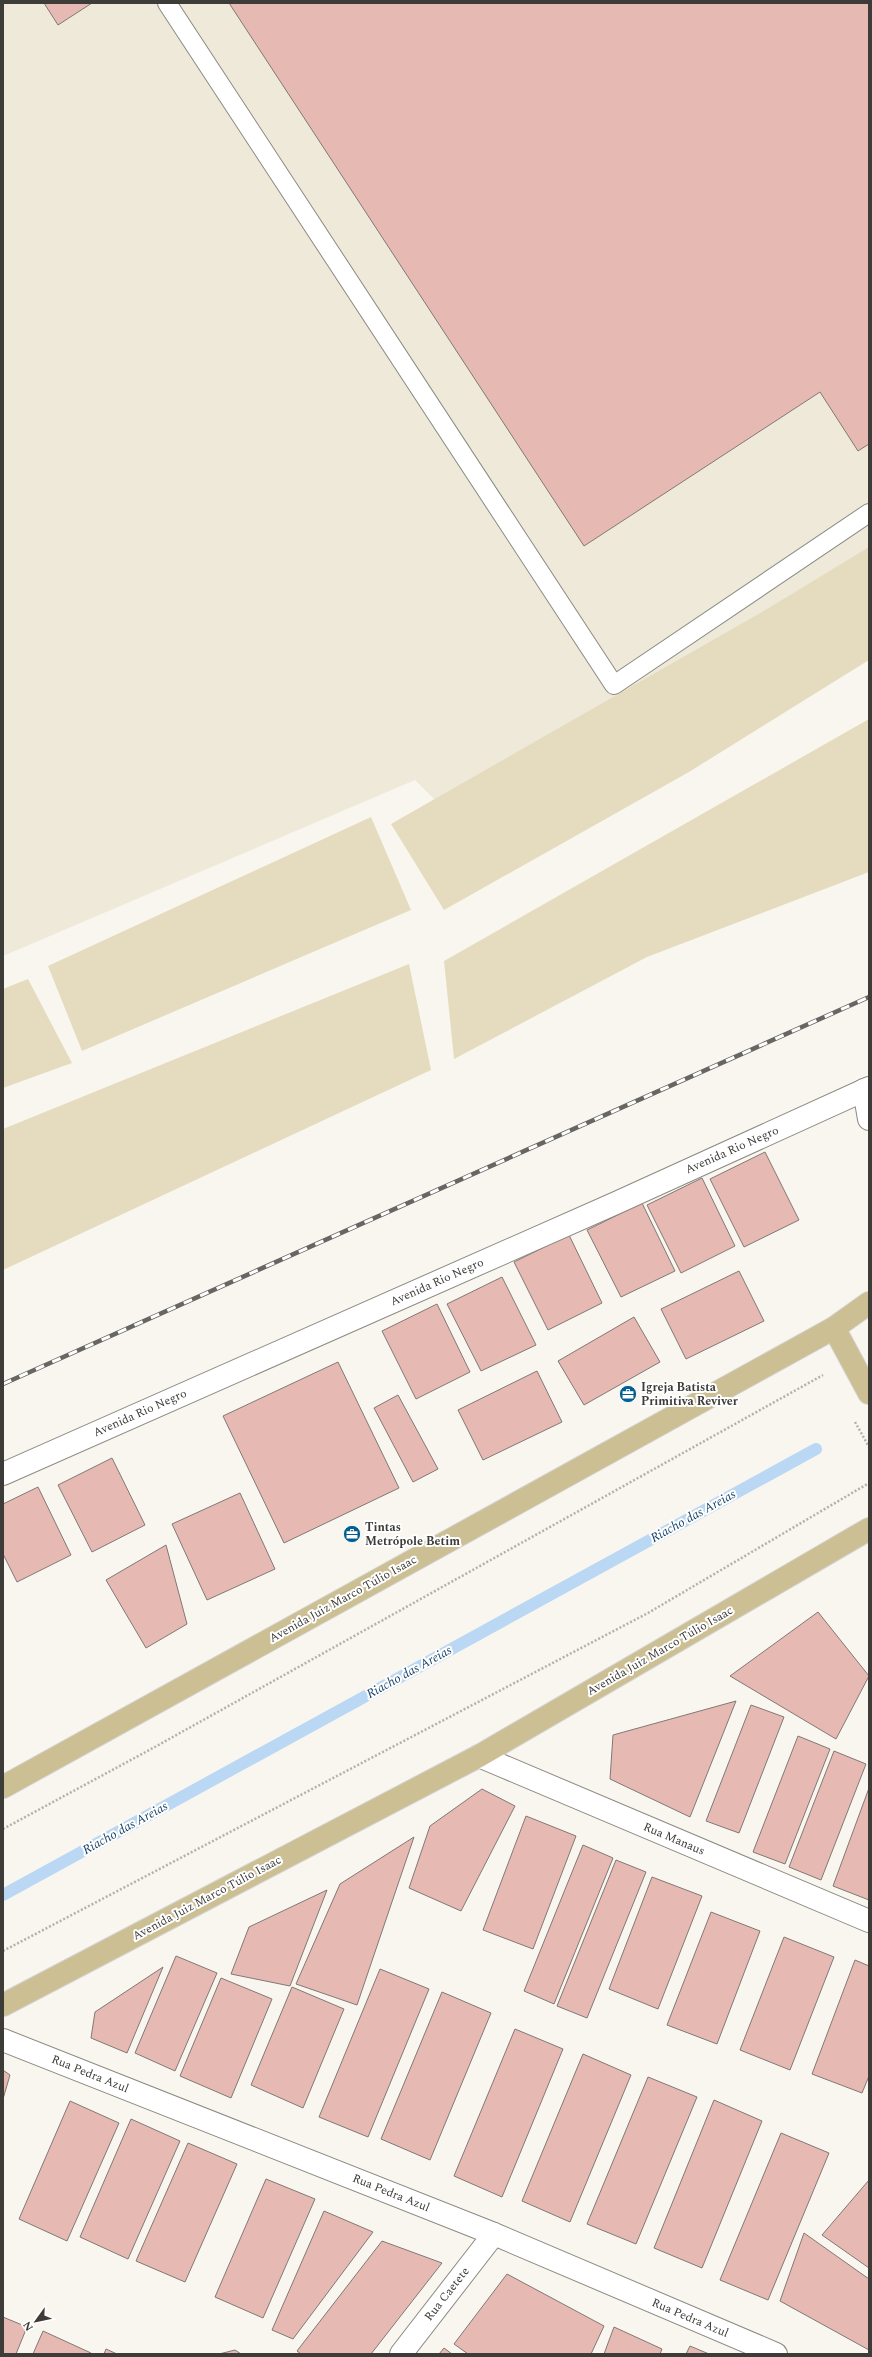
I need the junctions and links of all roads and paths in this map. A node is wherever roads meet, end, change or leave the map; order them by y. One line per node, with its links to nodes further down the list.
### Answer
1 (167, 3): 2 (lane)
2 (869, 513)
3 (867, 1089): 4 (street); 9 (street, Avenida Rio Negro)
4 (869, 1119)
5 (869, 1303): 6 (main road, Avenida Juiz Marco Túlio Isaac)
6 (834, 1328): 8 (main road); 13 (main road, Avenida Juiz Marco Túlio Isaac)
7 (826, 1373): 14 (path)
8 (869, 1393)
9 (3, 1474)
10 (869, 1483): 16 (path)
11 (869, 1529): 12 (main road, Avenida Juiz Marco Túlio Isaac)
12 (479, 1756): 15 (street, Rua Manaus); 17 (main road, Avenida Juiz Marco Túlio Isaac)
13 (3, 1787)
14 (3, 1829)
15 (869, 1921)
16 (3, 1951)
17 (3, 2005)
18 (3, 2040): 19 (street, Rua Pedra Azul)
19 (494, 2234): 20 (street, Rua Caetete); 21 (street, Rua Pedra Azul)
20 (401, 2354)
21 (776, 2354)

